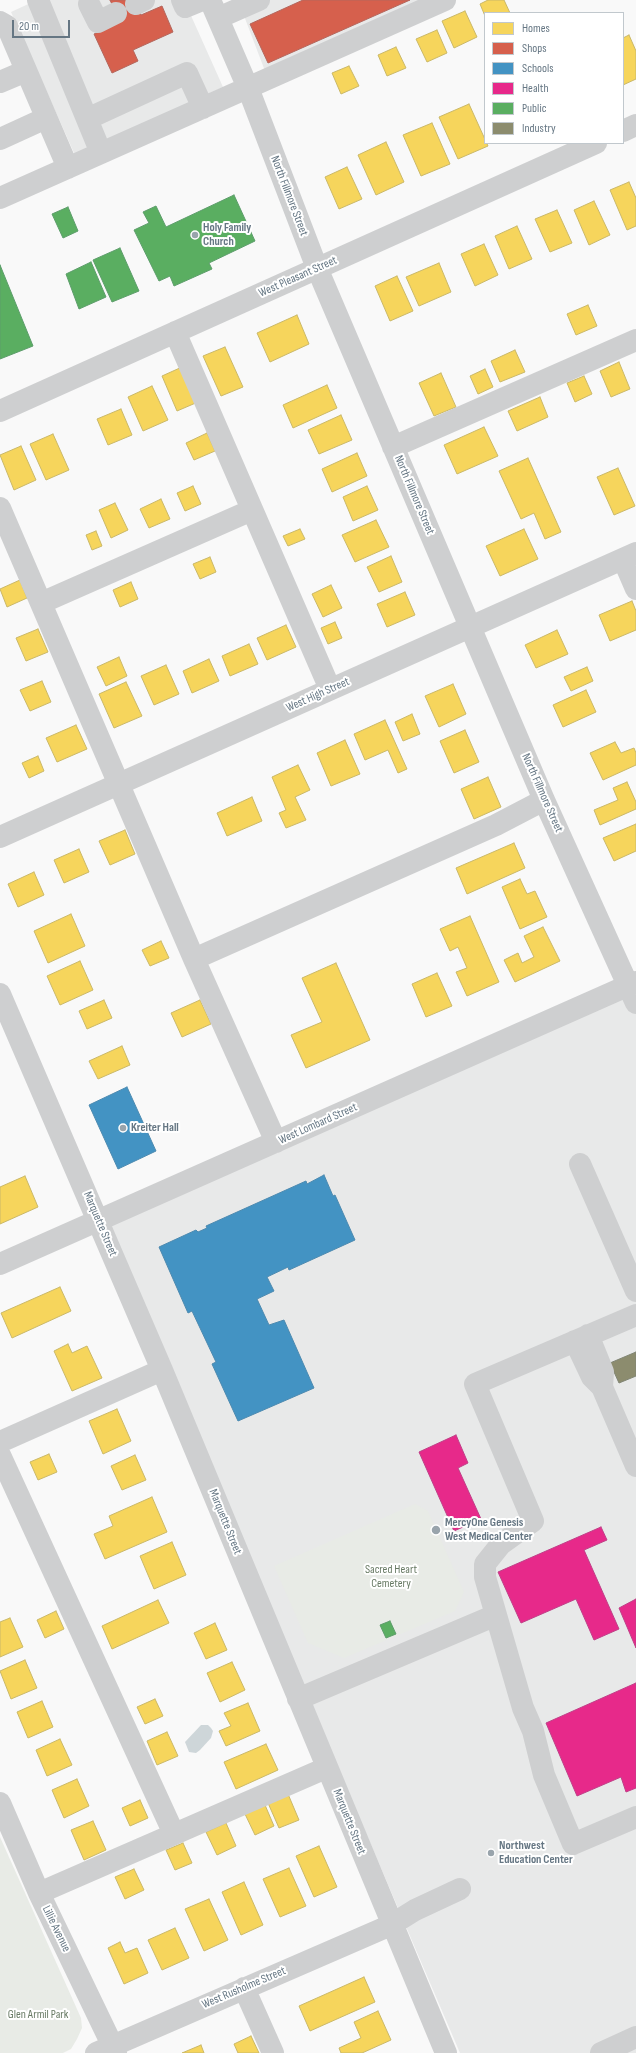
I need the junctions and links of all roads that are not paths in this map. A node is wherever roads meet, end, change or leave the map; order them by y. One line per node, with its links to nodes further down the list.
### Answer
1 (182, 0): 2 (street)
2 (202, 0)
3 (259, 0): 7 (street)
4 (445, 0): 12 (street)
5 (91, 1): 8 (street)
6 (45, 2): 15 (street)
7 (214, 9): 12 (street, North Fillmore Street)
8 (116, 13)
9 (0, 22): 10 (street)
10 (26, 71): 11 (street); 14 (street)
11 (0, 82)
12 (248, 88): 13 (street); 23 (street, North Fillmore Street)
13 (203, 108): 15 (street); 20 (street)
14 (46, 118): 18 (street); 21 (street)
15 (87, 119): 20 (street)
16 (636, 125): 17 (street)
17 (624, 131)
18 (0, 139)
19 (594, 144): 23 (street, West Pleasant Street)
20 (101, 153): 21 (street)
21 (68, 168): 22 (street)
22 (0, 198)
23 (317, 268): 24 (street, West Pleasant Street); 27 (street, North Fillmore Street)
24 (175, 332): 26 (street, West Pleasant Street); 29 (street)
25 (636, 340): 27 (street)
26 (0, 412)
27 (393, 447): 33 (street, North Fillmore Street)
28 (0, 508): 32 (street)
29 (252, 510): 32 (street); 34 (street)
30 (630, 556): 31 (street); 33 (street, West High Street)
31 (636, 590)
32 (41, 603): 35 (street)
33 (470, 627): 34 (street, West High Street); 36 (street, North Fillmore Street)
34 (330, 689): 35 (street, West High Street)
35 (118, 784): 37 (street, West High Street); 38 (street)
36 (544, 800): 38 (street); 39 (street, North Fillmore Street)
37 (0, 837)
38 (194, 959): 41 (street)
39 (634, 990): 41 (street, West Lombard Street)
40 (0, 994): 43 (street, Marquette Street)
41 (276, 1142): 43 (street, West Lombard Street)
42 (580, 1164): 45 (street)
43 (99, 1221): 44 (street, West Lombard Street); 48 (street, Marquette Street)
44 (0, 1264)
45 (636, 1291)
46 (636, 1314): 47 (street)
47 (582, 1338): 51 (street); 52 (street)
48 (162, 1370): 49 (street); 53 (street, Marquette Street)
49 (0, 1442)
50 (0, 1455): 57 (street)
51 (636, 1466)
52 (496, 1615): 53 (street); 56 (street)
53 (298, 1699): 54 (street, Marquette Street)
54 (326, 1768): 57 (street); 60 (street, Marquette Street)
55 (0, 1804): 59 (street, Lillie Avenue)
56 (636, 1817)
57 (174, 1834): 59 (street)
58 (460, 1889): 60 (street, West Rusholme Street)
59 (39, 1893): 63 (street, Lillie Avenue)
60 (391, 1925): 61 (street, West Rusholme Street); 65 (street, Marquette Street)
61 (244, 1988): 63 (street, West Rusholme Street); 64 (street)
62 (636, 2037): 66 (street)
63 (108, 2051)
64 (273, 2053)
65 (446, 2053)
66 (602, 2053)

